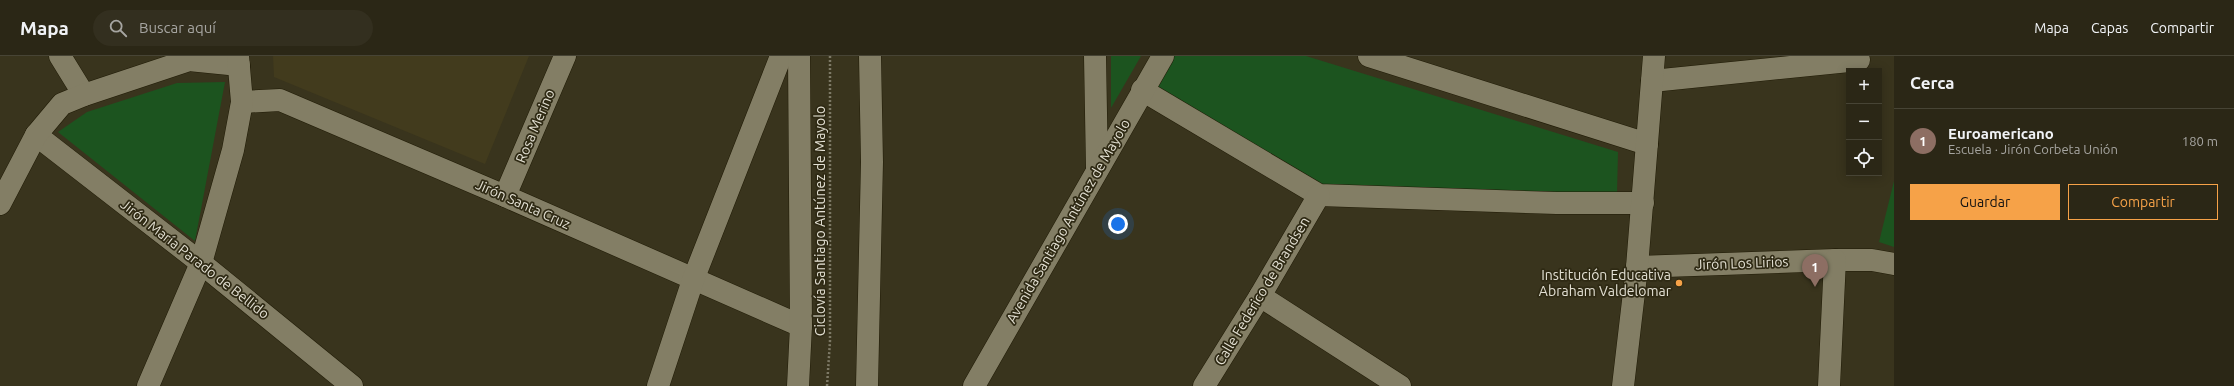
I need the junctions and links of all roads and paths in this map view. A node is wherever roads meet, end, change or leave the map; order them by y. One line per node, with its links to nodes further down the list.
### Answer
1 (60, 56): 15 (street)
2 (564, 56): 21 (street, Rosa Merino)
3 (781, 56): 28 (street)
4 (799, 56): 30 (street)
5 (830, 56): 35 (path, Ciclovía Santiago Antúnez de Mayolo)
6 (870, 56): 36 (street)
7 (1095, 56): 19 (street)
8 (1163, 56): 14 (street, Avenida Santiago Antúnez de Mayolo)
9 (1369, 56): 18 (street)
10 (1654, 56): 13 (street)
11 (1859, 60): 13 (street)
12 (238, 61): 15 (street); 16 (street)
13 (1652, 81): 18 (street)
14 (1142, 90): 19 (street, Avenida Santiago Antúnez de Mayolo); 20 (street)
15 (84, 95): 17 (street)
16 (242, 102): 21 (street, Jirón Santa Cruz); 25 (street)
17 (36, 135): 23 (street); 25 (street, Jirón María Parado de Bellido)
18 (1647, 144): 22 (street)
19 (1097, 168): 37 (street, Avenida Santiago Antúnez de Mayolo)
20 (1319, 195): 22 (street); 29 (street, Calle Federico de Brandsen)
21 (505, 196): 28 (street, Jirón Santa Cruz)
22 (1643, 203): 27 (street)
23 (0, 204)
24 (1835, 260): 26 (street, Jirón Los Lirios); 27 (street, Jirón Los Lirios); 41 (street)
25 (201, 263): 31 (street); 32 (street, Jirón María Parado de Bellido)
26 (1894, 264)
27 (1637, 268): 40 (street)
28 (693, 280): 30 (street, Jirón Santa Cruz); 33 (street)
29 (1260, 296): 38 (street, Calle Federico de Brandsen); 39 (street)
30 (801, 326): 34 (street)
31 (148, 386)
32 (352, 386)
33 (658, 386)
34 (798, 386)
35 (827, 386)
36 (867, 386)
37 (974, 386)
38 (1204, 386)
39 (1400, 386)
40 (1623, 386)
41 (1829, 386)

